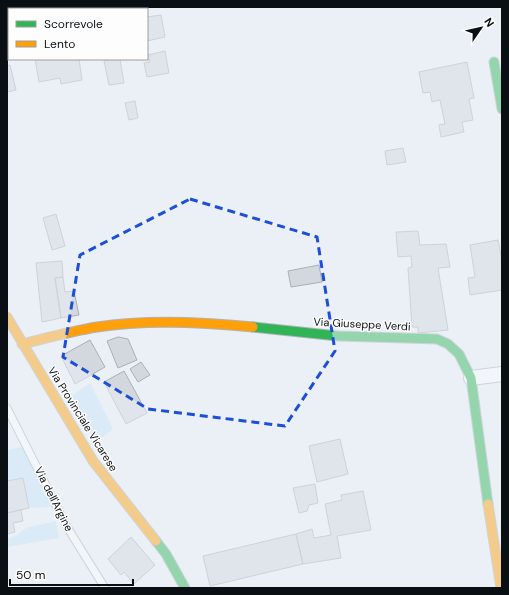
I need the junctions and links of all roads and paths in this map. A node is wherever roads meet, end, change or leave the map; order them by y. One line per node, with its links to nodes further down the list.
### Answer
1 (494, 62): 2 (street)
2 (502, 109)
3 (7, 317): 4 (street, Via Provinciale Vicarese)
4 (22, 344): 6 (street, Via Giuseppe Verdi); 10 (street, Via Provinciale Vicarese)
5 (502, 374): 6 (street)
6 (471, 378): 8 (street, Via Giuseppe Verdi)
7 (7, 408): 9 (lane, Via dell'Argine)
8 (501, 580)
9 (105, 588)
10 (185, 588)

